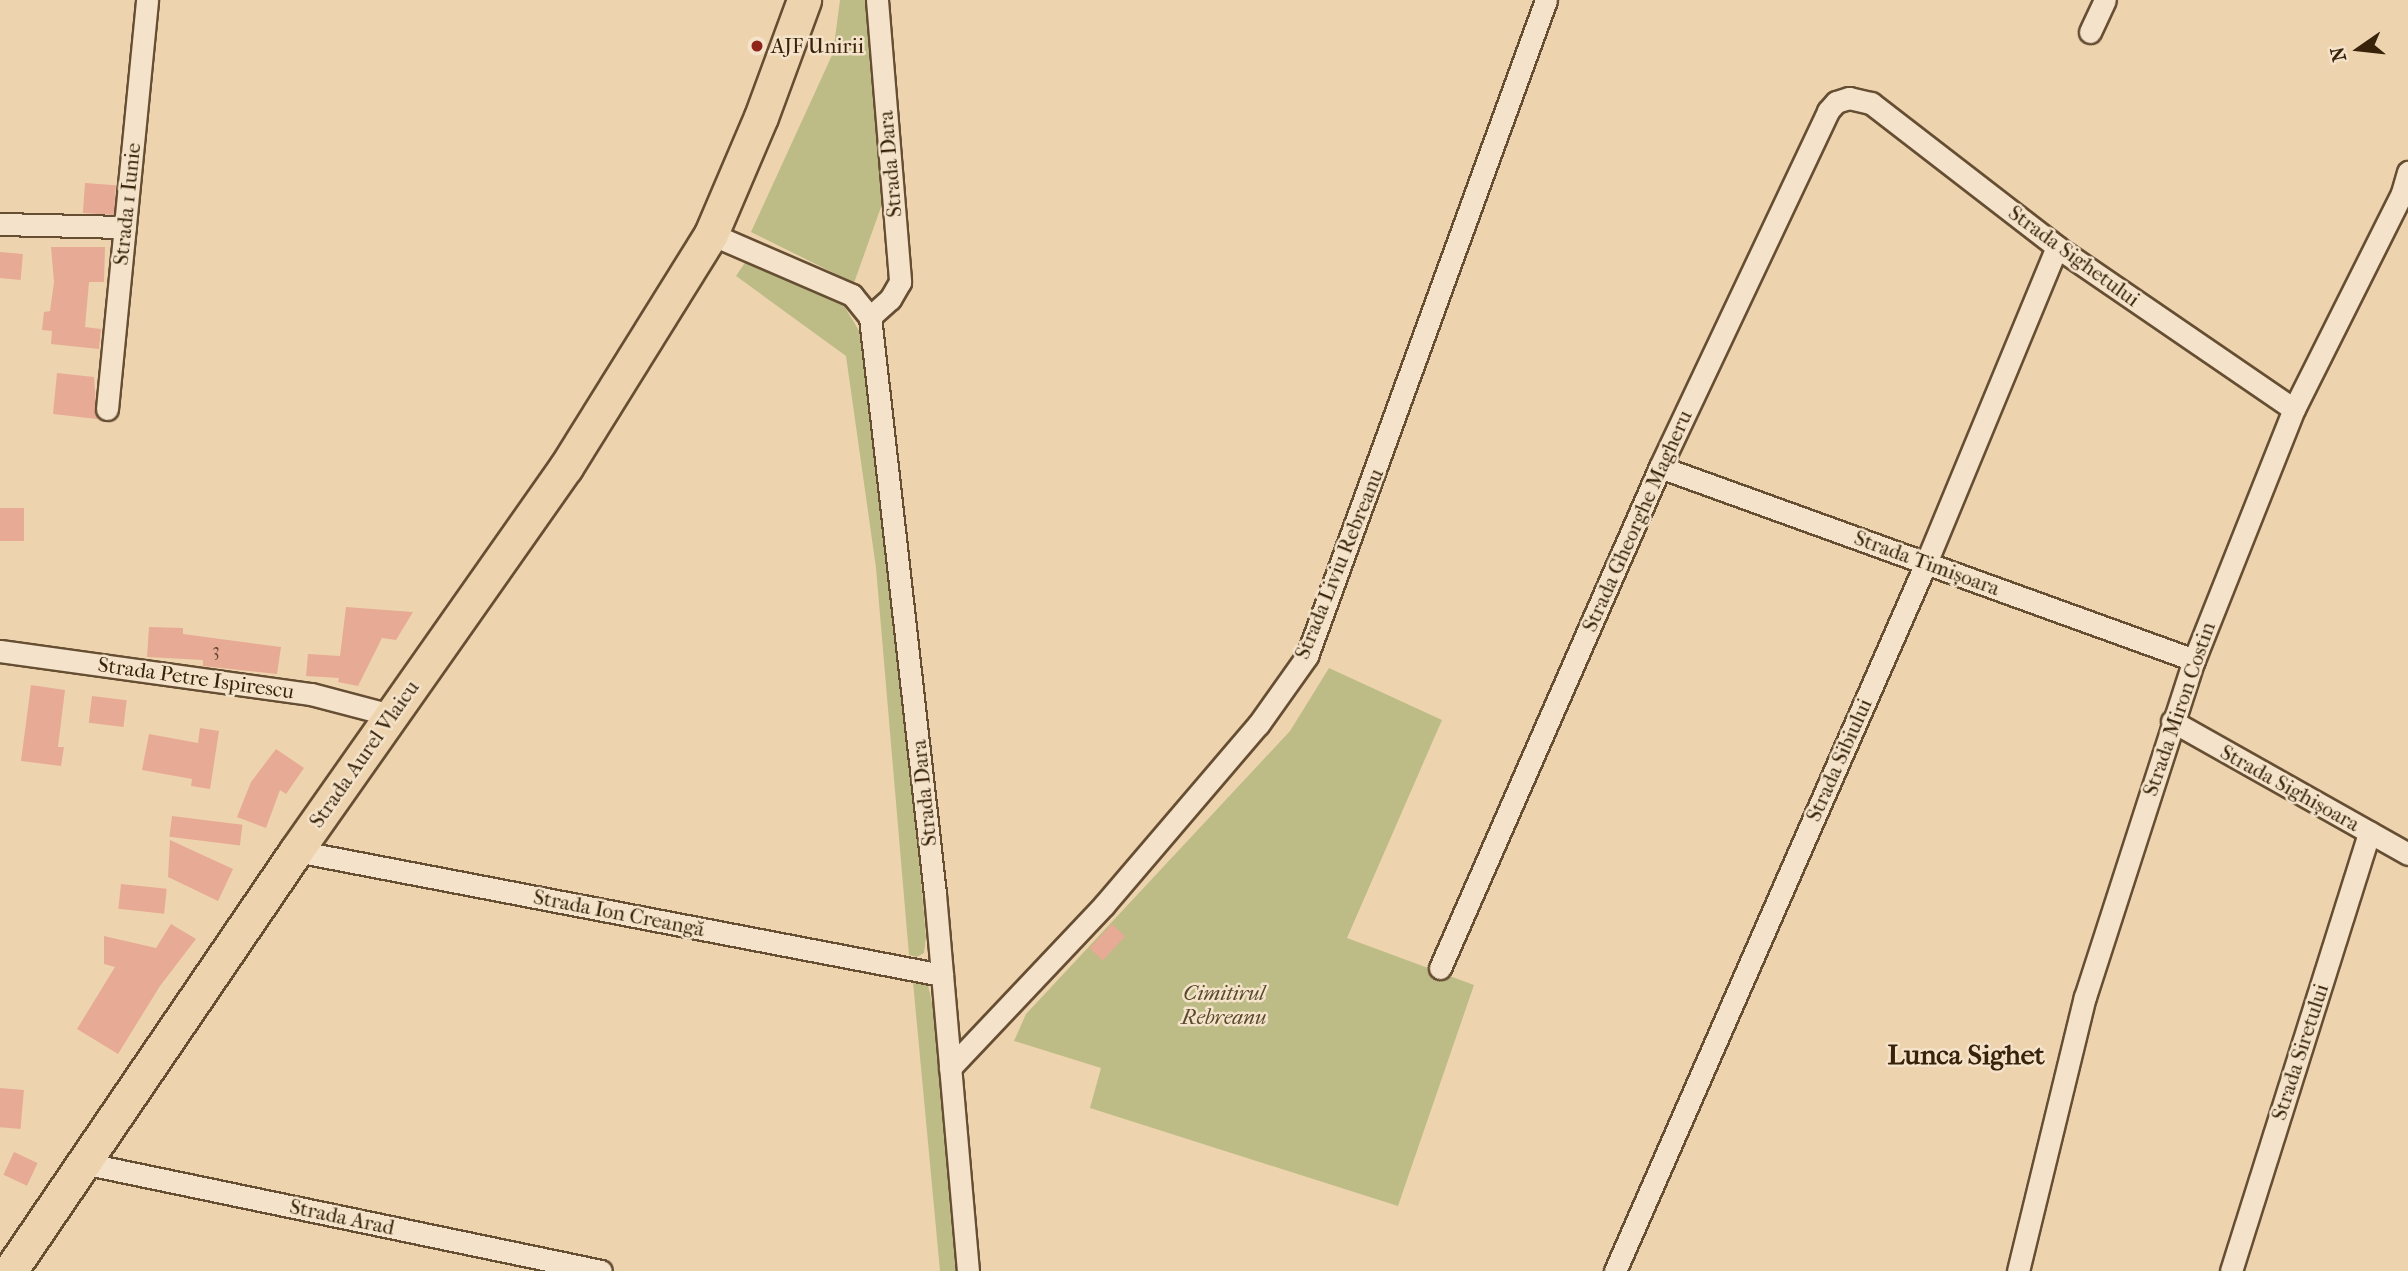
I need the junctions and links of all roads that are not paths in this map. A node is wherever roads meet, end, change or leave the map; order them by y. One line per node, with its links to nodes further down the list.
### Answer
1 (147, 0): 11 (street, Strada 1 Iunie)
2 (804, 0): 12 (main road, Strada Aurel Vlaicu)
3 (877, 0): 14 (street, Strada Dara)
4 (1546, 0): 28 (street, Strada Liviu Rebreanu)
5 (2105, 0): 6 (street)
6 (2090, 32)
7 (1859, 98): 13 (street, Strada Sighetului); 17 (street, Strada Gheorghe Magheru)
8 (2408, 172): 9 (street, Strada Miron Costin)
9 (2405, 192): 16 (street, Strada Miron Costin)
10 (0, 224): 11 (street)
11 (125, 227): 15 (street, Strada 1 Iunie)
12 (711, 234): 14 (street); 21 (main road, Strada Aurel Vlaicu)
13 (2057, 247): 16 (street, Strada Sighetului); 18 (street, Strada Sibiului)
14 (870, 317): 27 (street, Strada Dara)
15 (107, 409)
16 (2294, 409): 20 (street, Strada Miron Costin)
17 (1660, 467): 18 (street, Strada Timișoara); 26 (street, Strada Gheorghe Magheru)
18 (1926, 563): 20 (street, Strada Timișoara); 33 (street, Strada Sibiului)
19 (0, 651): 21 (street, Strada Petre Ispirescu)
20 (2194, 660): 22 (street, Strada Miron Costin)
21 (391, 715): 24 (main road, Strada Aurel Vlaicu)
22 (2172, 721): 23 (street, Strada Sighișoara); 34 (street, Strada Miron Costin)
23 (2369, 832): 25 (street, Strada Sighișoara); 35 (street, Strada Siretului)
24 (296, 851): 27 (street, Strada Ion Creangă); 29 (main road, Strada Aurel Vlaicu)
25 (2408, 854)
26 (1440, 968)
27 (942, 975): 28 (street, Strada Dara)
28 (950, 1068): 32 (street, Strada Dara)
29 (83, 1163): 30 (main road, Strada Aurel Vlaicu); 31 (street, Strada Arad)
30 (10, 1271)
31 (601, 1271)
32 (968, 1271)
33 (1615, 1271)
34 (2018, 1271)
35 (2231, 1271)

